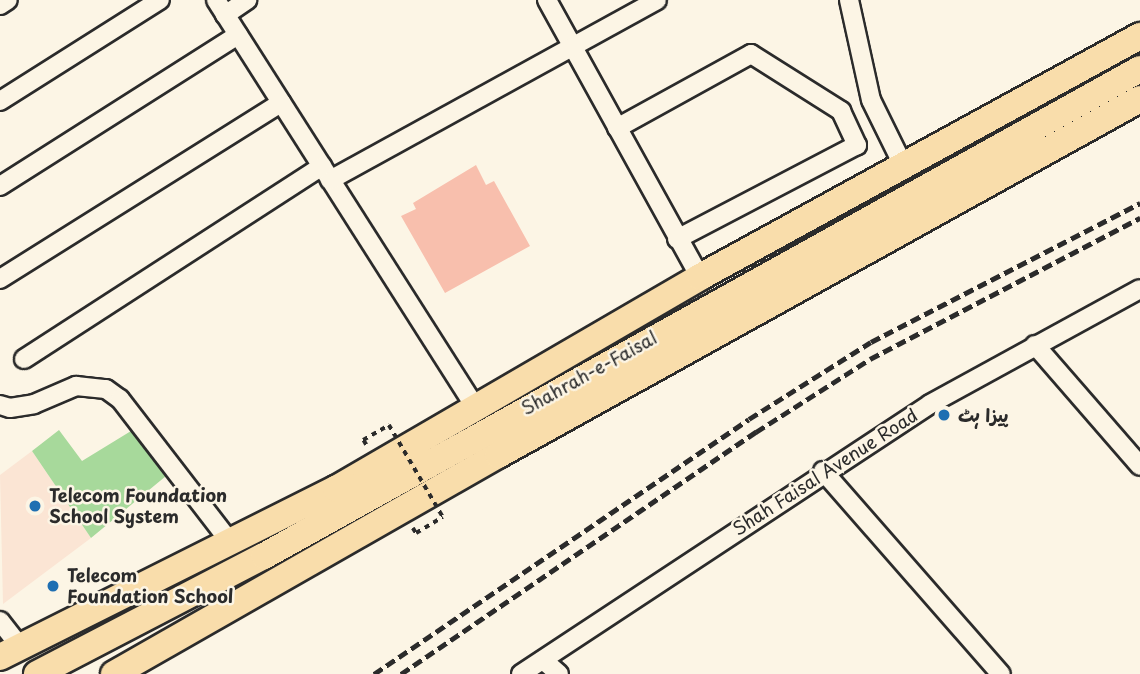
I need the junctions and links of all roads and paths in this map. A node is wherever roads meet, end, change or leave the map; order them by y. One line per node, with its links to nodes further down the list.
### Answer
1 (8, 0): 7 (street)
2 (160, 0): 14 (street)
3 (247, 0): 8 (street)
4 (547, 0): 11 (street)
5 (657, 0): 11 (street)
6 (849, 0): 17 (street)
7 (0, 5)
8 (221, 7): 9 (street)
9 (238, 35): 15 (street); 19 (street)
10 (1140, 36): 17 (highway)
11 (572, 45): 16 (street); 18 (street)
12 (1140, 69): 31 (highway, Shahrah-e-Faisal)
13 (1140, 99): 39 (highway, Shahrah-e-Faisal)
14 (0, 101)
15 (281, 103): 18 (street); 22 (street)
16 (617, 128): 20 (street); 20 (street)
17 (904, 167): 21 (highway)
18 (326, 173): 25 (street); 27 (street)
19 (0, 186)
20 (677, 239): 21 (street)
21 (699, 277): 27 (highway)
22 (0, 279)
23 (1140, 289): 24 (street, Shah Faisal Avenue Road)
24 (1035, 345): 29 (street); 30 (street, Shah Faisal Avenue Road)
25 (24, 359)
26 (0, 405): 34 (street)
27 (476, 408): 32 (highway)
28 (363, 440): 33 (path, bridge)
29 (1140, 466)
30 (823, 471): 37 (street, Shah Faisal Avenue Road); 42 (street)
31 (396, 481): 32 (highway); 38 (highway, Shahrah-e-Faisal)
32 (336, 489): 34 (highway)
33 (416, 533)
34 (230, 542): 36 (highway)
35 (0, 621): 36 (street)
36 (10, 652)
37 (543, 660): 40 (street, Shah Faisal Avenue Road); 41 (street)
38 (37, 674)
39 (114, 674)
40 (520, 674)
41 (559, 674)
42 (1001, 674)

